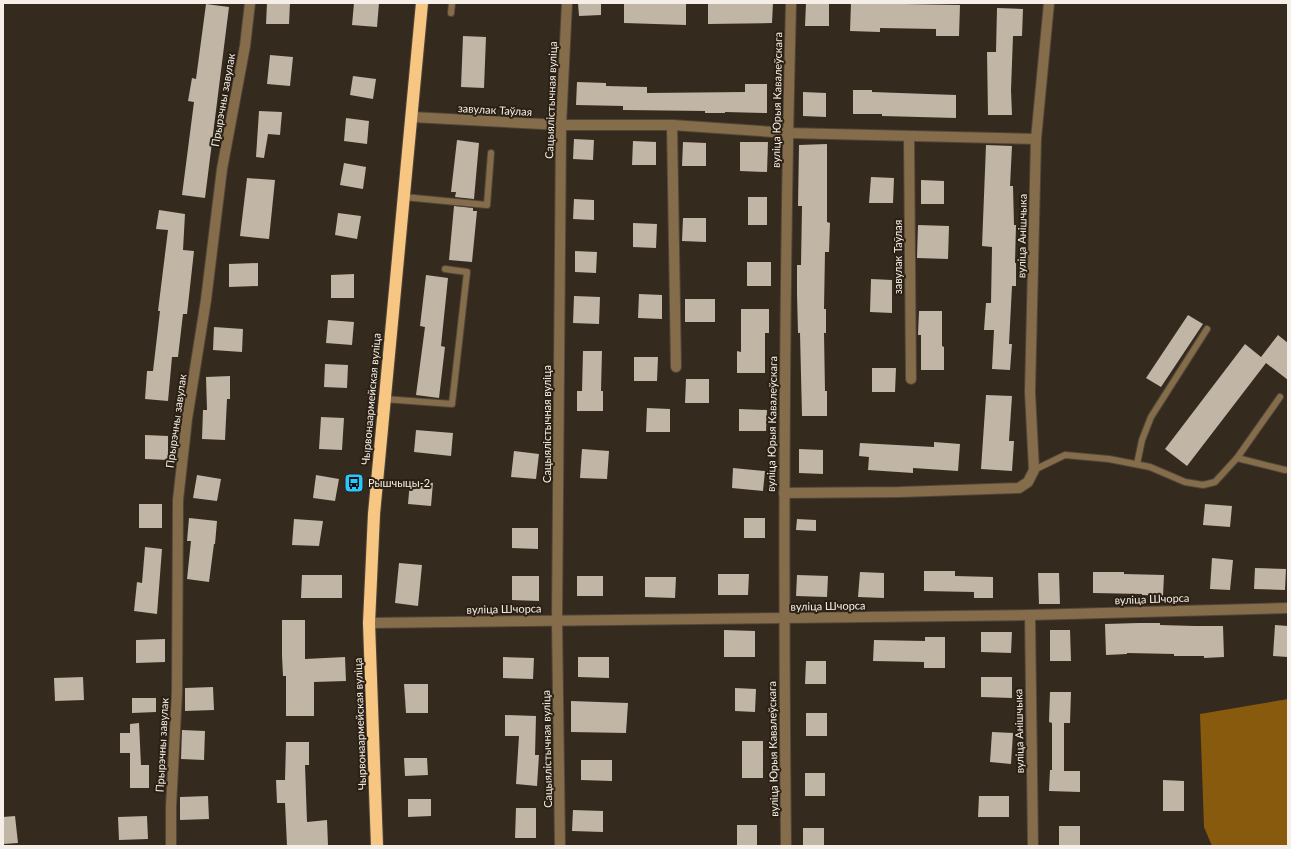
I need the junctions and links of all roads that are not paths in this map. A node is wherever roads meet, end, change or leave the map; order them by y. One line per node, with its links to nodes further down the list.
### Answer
1 (250, 3): 32 (street, Прырэчны завулак)
2 (422, 3): 8 (highway, Чырвонаармейская вуліца)
3 (452, 3): 7 (lane)
4 (567, 3): 9 (street, Сацыялістычная вуліца)
5 (791, 3): 11 (street, вуліца Юрыя Кавалеўскага)
6 (1049, 3): 13 (street, вуліца Анішчыка)
7 (452, 13)
8 (412, 117): 9 (street, завулак Таўлая); 15 (highway, Чырвонаармейская вуліца)
9 (561, 125): 10 (street, завулак Таўлая); 30 (street, Сацыялістычная вуліца)
10 (672, 125): 11 (street, завулак Таўлая); 18 (street)
11 (788, 133): 12 (street, завулак Таўлая); 26 (street, вуліца Юрыя Кавалеўскага)
12 (909, 136): 13 (street, завулак Таўлая); 19 (street, завулак Таўлая)
13 (1036, 139): 24 (street, вуліца Анішчыка)
14 (491, 153): 15 (lane)
15 (404, 197): 21 (highway, Чырвонаармейская вуліца)
16 (445, 269): 21 (lane)
17 (1207, 329): 23 (lane)
18 (676, 367)
19 (911, 379)
20 (1280, 397): 22 (lane)
21 (384, 398): 31 (highway, Чырвонаармейская вуліца)
22 (1237, 458): 23 (lane); 25 (lane)
23 (1137, 464): 24 (lane)
24 (1034, 470): 26 (street)
25 (1285, 470)
26 (784, 493): 29 (street, вуліца Юрыя Кавалеўскага)
27 (1288, 608): 28 (street, вуліца Шчорса)
28 (1030, 615): 29 (street, вуліца Шчорса); 36 (street, вуліца Анішчыка)
29 (784, 618): 30 (street, вуліца Шчорса); 35 (street, вуліца Юрыя Кавалеўскага)
30 (557, 620): 31 (street, вуліца Шчорса); 34 (street, Сацыялістычная вуліца)
31 (369, 622): 33 (highway, Чырвонаармейская вуліца)
32 (171, 846)
33 (377, 846)
34 (560, 846)
35 (786, 846)
36 (1033, 846)

